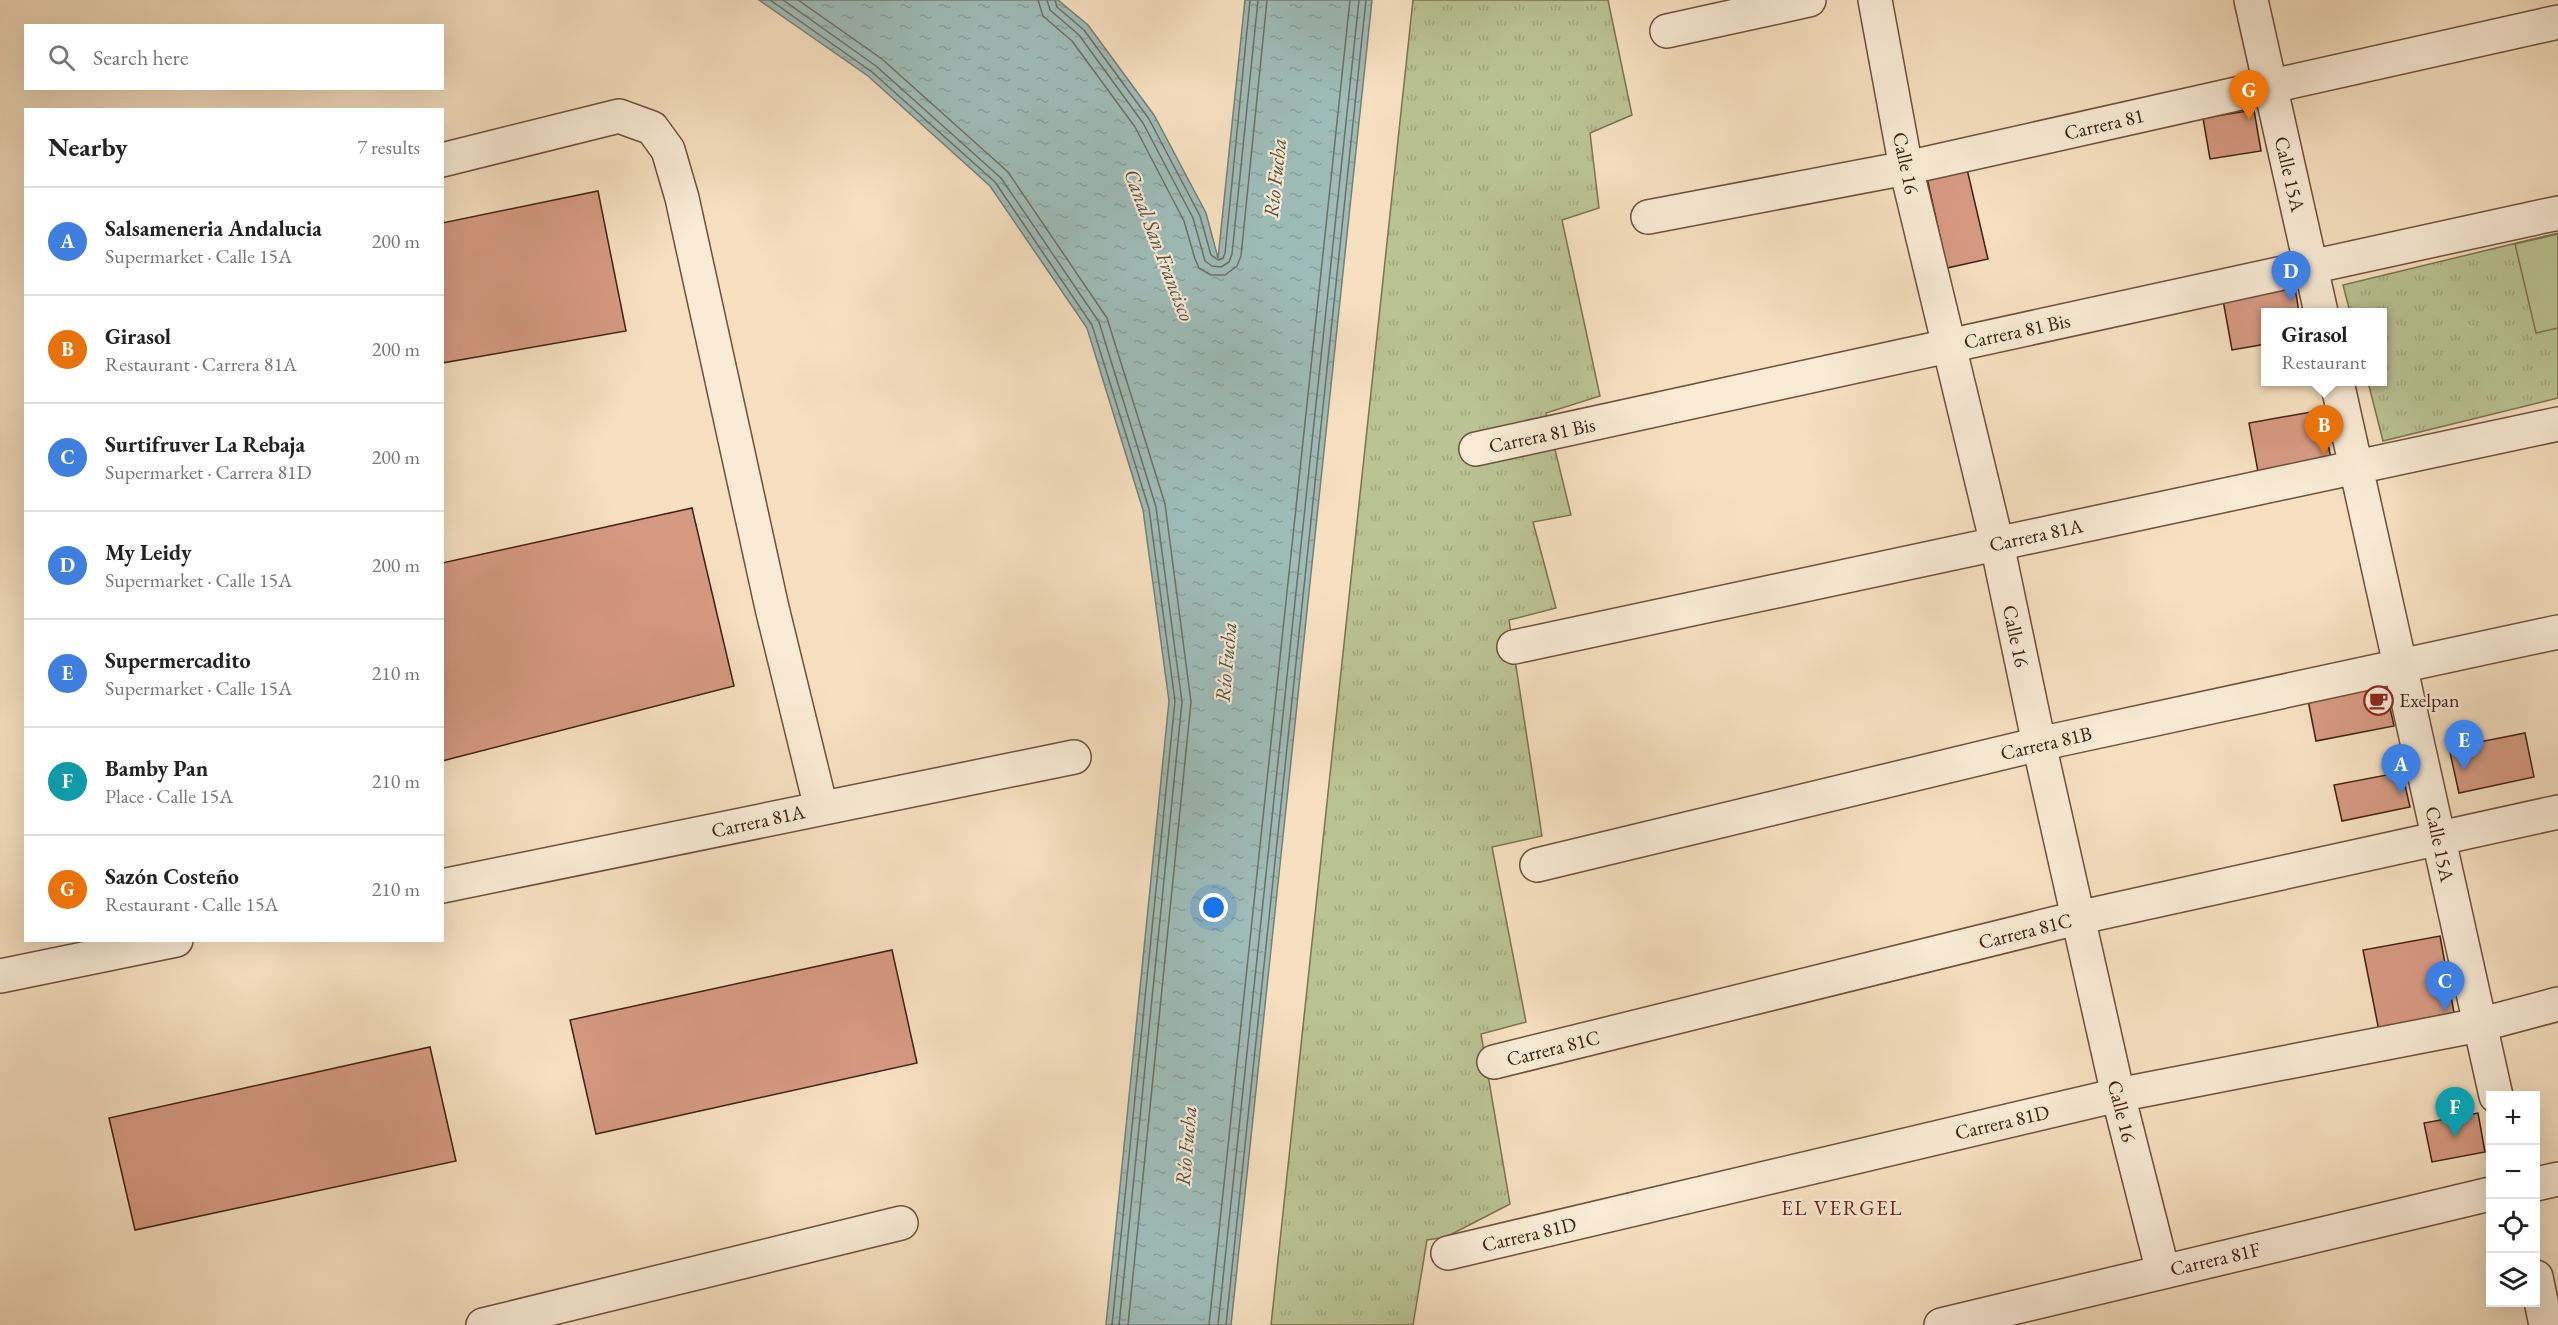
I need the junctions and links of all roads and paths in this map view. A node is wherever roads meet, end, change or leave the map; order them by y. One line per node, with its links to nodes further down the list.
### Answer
1 (1809, 0): 5 (street)
2 (1875, 0): 8 (street, Calle 16)
3 (2251, 0): 6 (street, Calle 15A)
4 (2558, 22): 6 (street, Carrera 81)
5 (1667, 31)
6 (2270, 87): 8 (street, Carrera 81); 11 (street, Calle 15A)
7 (444, 160): 24 (street)
8 (1906, 168): 10 (street, Carrera 81); 13 (street, Calle 16)
9 (2558, 213): 11 (street, Carrera 81 Bis)
10 (1648, 217)
11 (2311, 267): 12 (street, Calle 15A); 13 (street, Carrera 81 Bis)
12 (2320, 308)
13 (1950, 346): 16 (street, Carrera 81 Bis); 18 (street, Calle 16)
14 (2338, 386): 17 (street, Calle 15A)
15 (2558, 424): 17 (street, Carrera 81A)
16 (1476, 449)
17 (2356, 467): 18 (street, Carrera 81A); 21 (street, Calle 15A)
18 (1997, 544): 20 (street, Carrera 81A); 22 (street, Calle 16)
19 (2558, 632): 21 (street, Carrera 81B)
20 (1514, 647)
21 (2401, 666): 22 (street, Carrera 81B); 26 (street, Calle 15A)
22 (2039, 744): 27 (street, Carrera 81B); 29 (street, Calle 16)
23 (1074, 757): 24 (street, Carrera 81A)
24 (821, 808): 28 (street, Carrera 81A)
25 (2558, 812): 26 (street, Carrera 81C)
26 (2440, 838): 29 (street, Carrera 81C); 33 (street, Calle 15A)
27 (1537, 866)
28 (444, 886)
29 (2077, 918): 34 (street, Carrera 81C); 36 (street, Calle 16)
30 (166, 942): 31 (street)
31 (0, 976)
32 (2558, 1004): 33 (street, Carrera 81D)
33 (2479, 1025): 35 (street, Calle 15A); 36 (street, Carrera 81D)
34 (1494, 1062)
35 (2495, 1091)
36 (2118, 1095): 41 (street, Carrera 81D); 42 (street, Calle 16)
37 (2558, 1179): 38 (street)
38 (2540, 1183)
39 (2486, 1195): 42 (street, Carrera 81F)
40 (902, 1223): 43 (street)
41 (1448, 1253)
42 (2163, 1272): 44 (street, Carrera 81F)
43 (483, 1325)
44 (1941, 1325)

